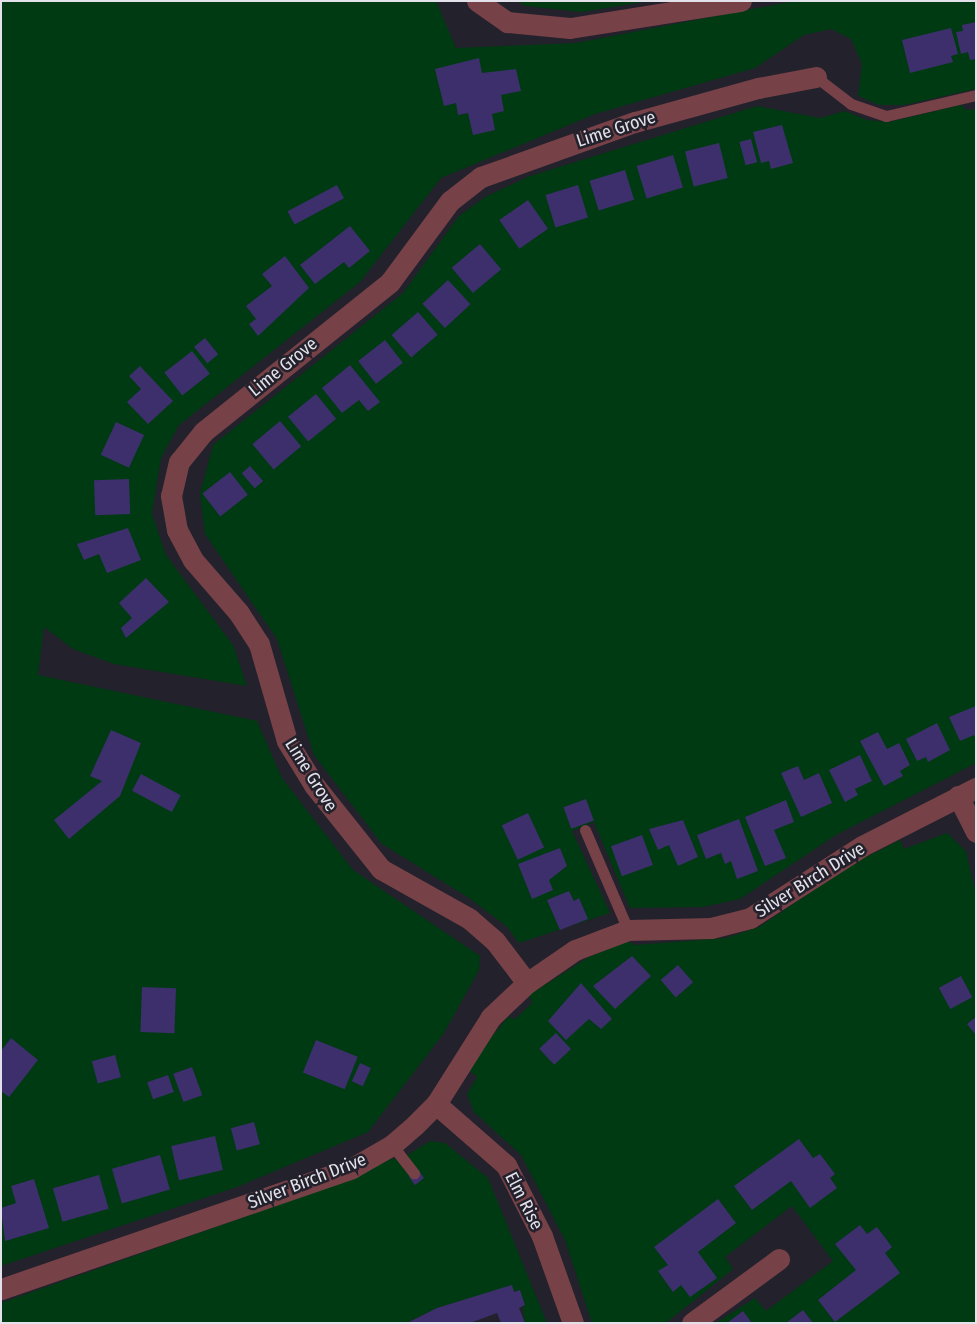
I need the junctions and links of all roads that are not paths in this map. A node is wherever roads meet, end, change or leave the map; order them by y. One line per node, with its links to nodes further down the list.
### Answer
1 (477, 1): 2 (street)
2 (741, 1)
3 (816, 77): 4 (lane, Lime Grove); 9 (street, Lime Grove)
4 (976, 95)
5 (967, 792): 7 (street); 8 (street, Silver Birch Drive)
6 (586, 830): 8 (lane)
7 (976, 832)
8 (628, 930): 9 (street, Silver Birch Drive)
9 (527, 982): 10 (street, Silver Birch Drive)
10 (436, 1104): 11 (street, Silver Birch Drive); 15 (street, Elm Rise)
11 (392, 1145): 12 (lane); 14 (street, Silver Birch Drive)
12 (414, 1173)
13 (779, 1259): 16 (street)
14 (1, 1289)
15 (573, 1323)
16 (692, 1323)

